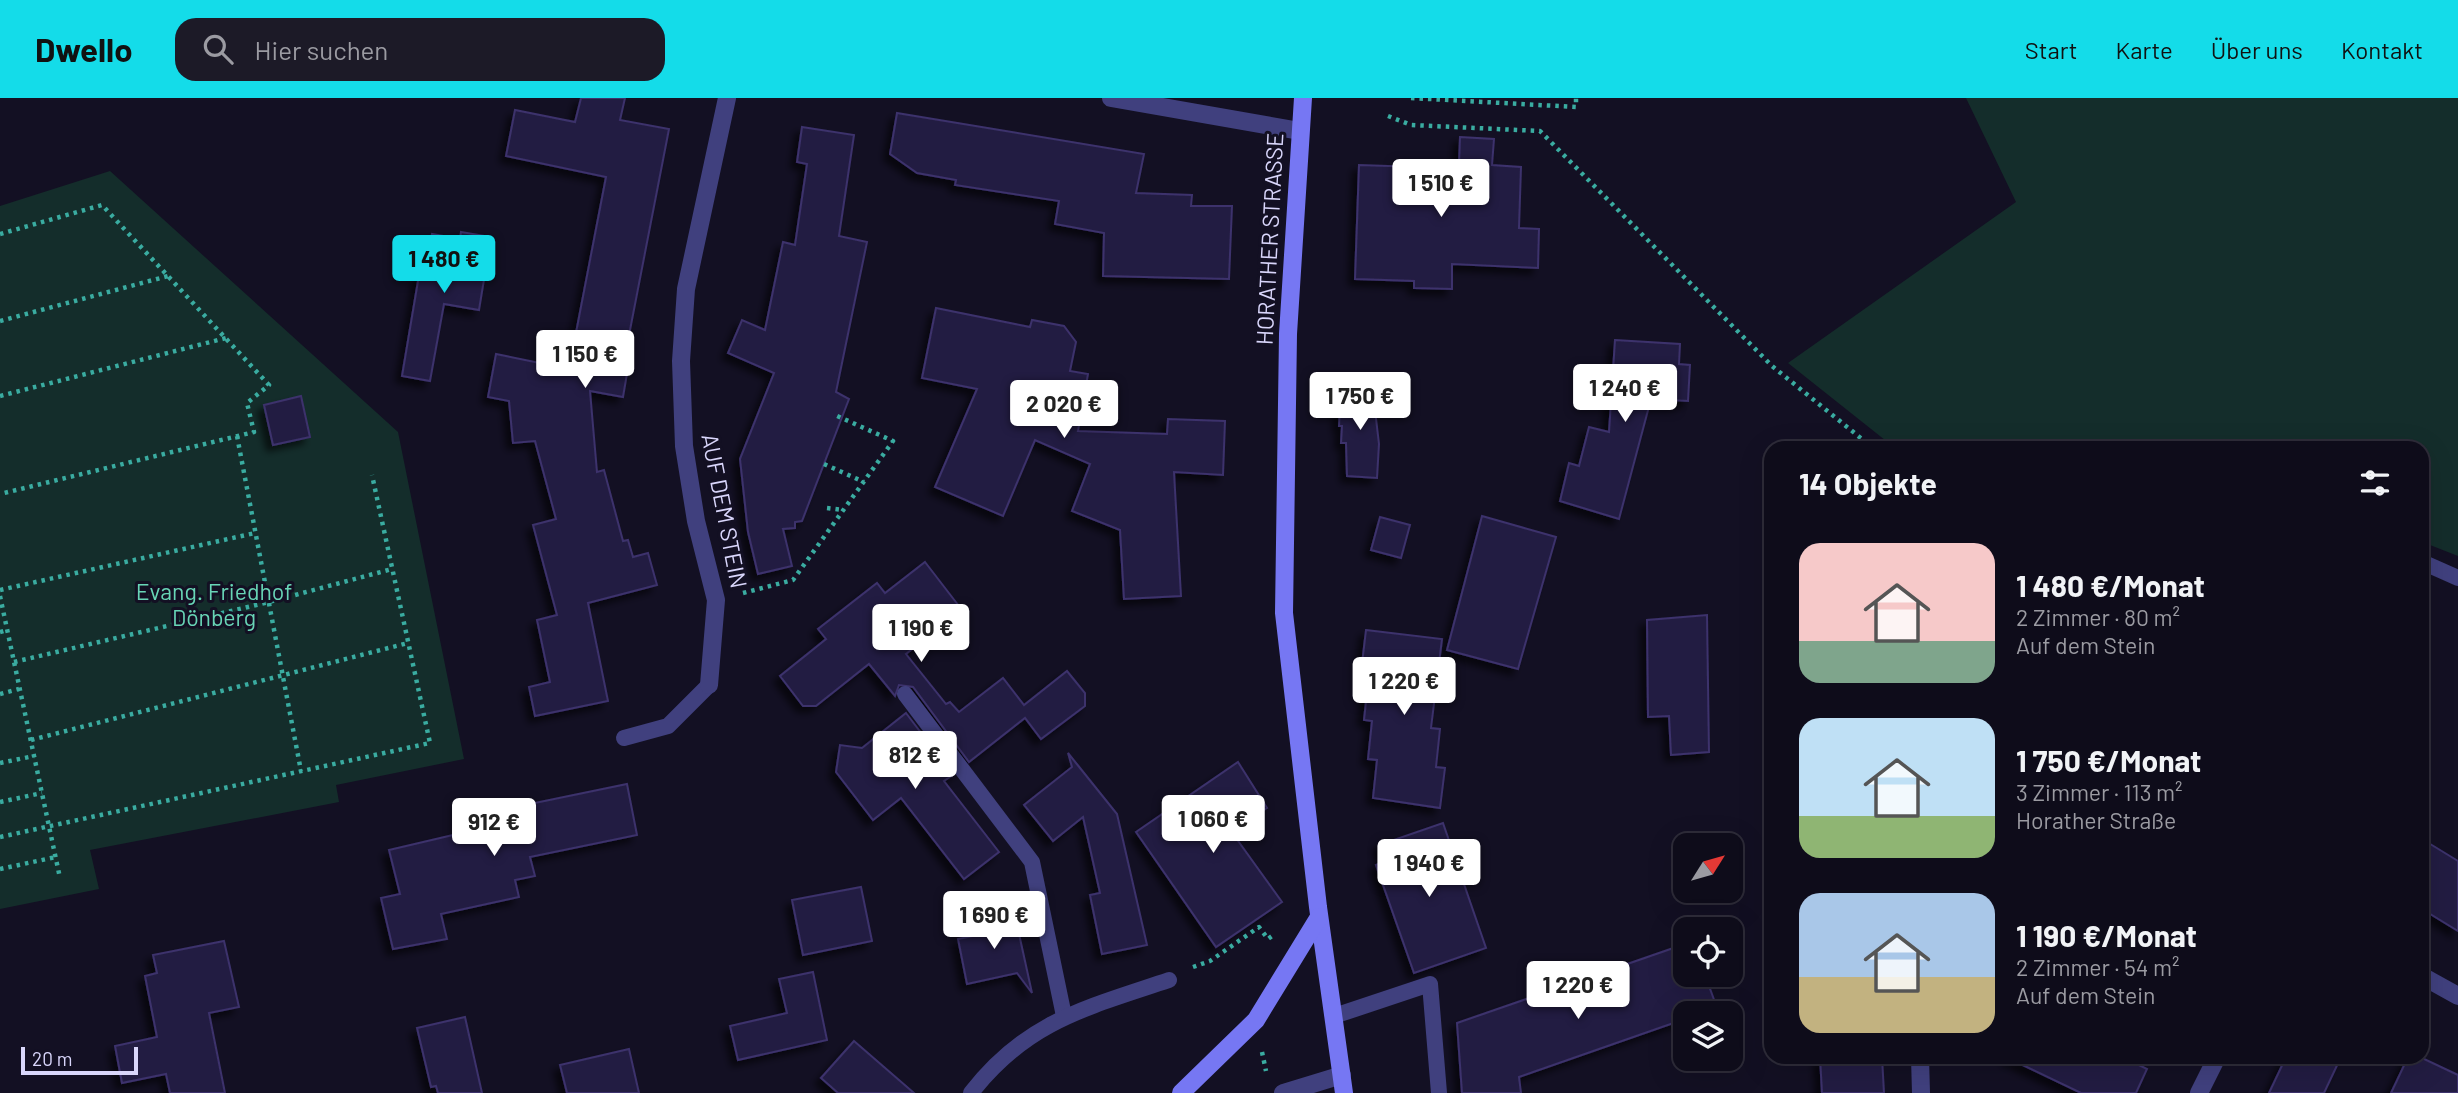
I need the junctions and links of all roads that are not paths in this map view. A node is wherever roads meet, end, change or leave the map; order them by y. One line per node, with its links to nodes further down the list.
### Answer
1 (727, 98): 7 (street, AUF DEM STEIN)
2 (1111, 98): 4 (street)
3 (1303, 98): 4 (main road, HORATHER STRASSE)
4 (1300, 131): 10 (main road, HORATHER STRASSE)
5 (2429, 565): 6 (lane)
6 (2458, 578)
7 (709, 685): 9 (lane)
8 (905, 694): 14 (lane)
9 (624, 738)
10 (1319, 917): 15 (main road, HORATHER STRASSE); 20 (main road)
11 (1169, 980): 14 (lane)
12 (2429, 980): 13 (street)
13 (2458, 996)
14 (1064, 1016): 19 (lane)
15 (1334, 1016): 18 (main road, HORATHER STRASSE); 22 (lane)
16 (1920, 1064): 23 (street)
17 (2214, 1064): 24 (street)
18 (1343, 1084): 21 (street)
19 (971, 1093)
20 (1181, 1093)
21 (1283, 1093)
22 (1439, 1093)
23 (1921, 1093)
24 (2199, 1093)

